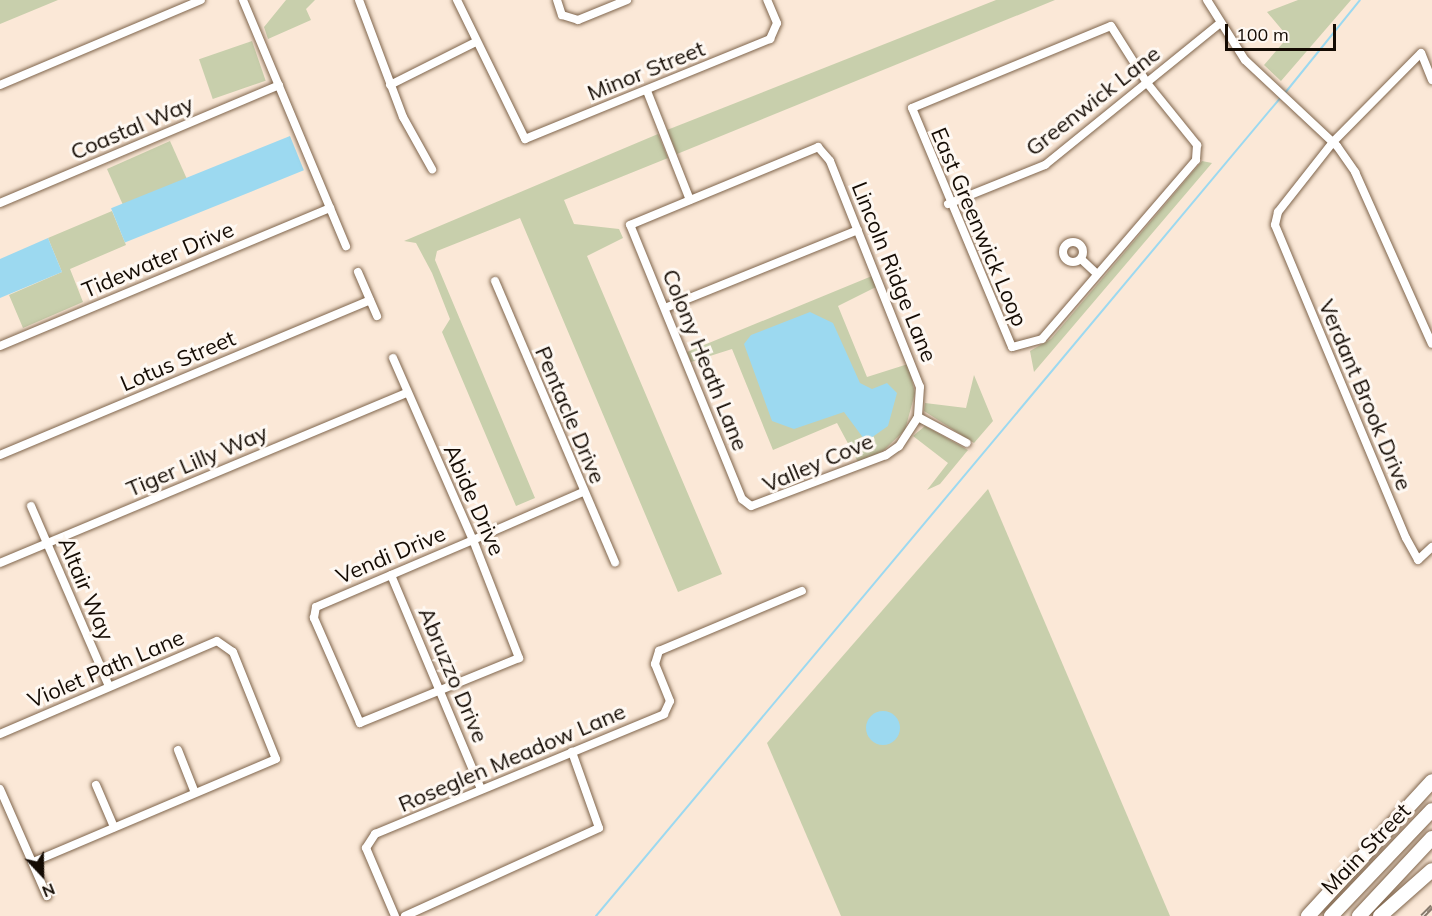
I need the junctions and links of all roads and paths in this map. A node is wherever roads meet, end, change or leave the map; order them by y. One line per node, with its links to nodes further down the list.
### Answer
1 (201, 0): 13 (street)
2 (243, 0): 14 (street)
3 (359, 0): 15 (street)
4 (457, 0): 10 (street)
5 (557, 0): 6 (street)
6 (627, 0)
7 (767, 0): 16 (street, Minor Street)
8 (1207, 0): 9 (street)
9 (1218, 25): 12 (street, Greenwick Lane); 17 (street)
10 (474, 43): 15 (street); 16 (street, Minor Street)
11 (1432, 80): 17 (street)
12 (1147, 83): 21 (street, Greenwick Lane); 21 (street, East Greenwick Loop); 27 (street)
13 (0, 85)
14 (279, 85): 20 (street, Coastal Way); 22 (street)
15 (390, 85): 18 (street)
16 (647, 91): 19 (street)
17 (1333, 142): 32 (street); 44 (street, Verdant Brook Drive)
18 (432, 169)
19 (690, 200): 23 (street, Lincoln Ridge Lane); 30 (street, Colony Heath Lane)
20 (0, 203)
21 (948, 204): 27 (street, East Greenwick Loop)
22 (330, 208): 24 (street); 33 (street, Tidewater Drive)
23 (858, 231): 30 (street); 36 (street, Lincoln Ridge Lane)
24 (346, 246)
25 (1081, 259): 27 (street)
26 (358, 272): 29 (street)
27 (1096, 273)
28 (495, 281): 39 (street, Pentacle Drive)
29 (370, 300): 31 (street); 38 (street, Lotus Street)
30 (664, 308): 41 (street, Colony Heath Lane)
31 (377, 316)
32 (1432, 344)
33 (0, 346)
34 (393, 358): 35 (street, Abide Drive)
35 (407, 393): 42 (street, Abide Drive); 43 (street, Tiger Lilly Way)
36 (918, 417): 37 (street); 41 (street, Valley Cove)
37 (967, 443)
38 (0, 455)
39 (583, 492): 42 (street, Vendi Drive); 45 (street, Pentacle Drive)
40 (31, 506): 43 (street, Altair Way)
41 (751, 506)
42 (473, 540): 47 (street, Vendi Drive); 50 (street, Abide Drive)
43 (47, 543): 46 (street, Tiger Lilly Way); 49 (street, Altair Way)
44 (1432, 547)
45 (615, 562)
46 (0, 563)
47 (391, 575): 50 (street, Abruzzo Drive); 50 (street, Vendi Drive)
48 (802, 591): 53 (street, Roseglen Meadow Lane)
49 (109, 686): 51 (street, Violet Path Lane); 58 (street, Violet Path Lane)
50 (440, 691): 57 (street, Abruzzo Drive)
51 (0, 734)
52 (178, 750): 58 (street)
53 (572, 752): 57 (street, Roseglen Meadow Lane); 67 (street)
54 (1432, 781): 68 (highway)
55 (96, 785): 60 (street)
56 (0, 789): 63 (street)
57 (481, 789): 66 (street, Roseglen Meadow Lane)
58 (195, 793): 60 (street)
59 (1432, 809): 69 (highway, Main Street)
60 (114, 827): 63 (street)
61 (1432, 838): 70 (highway, Main Street)
62 (1432, 849): 71 (highway)
63 (33, 862): 65 (street)
64 (1432, 870): 72 (highway)
65 (47, 896)
66 (395, 916)
67 (405, 916)
68 (1308, 916)
69 (1331, 916)
70 (1359, 916)
71 (1367, 916)
72 (1380, 916)

